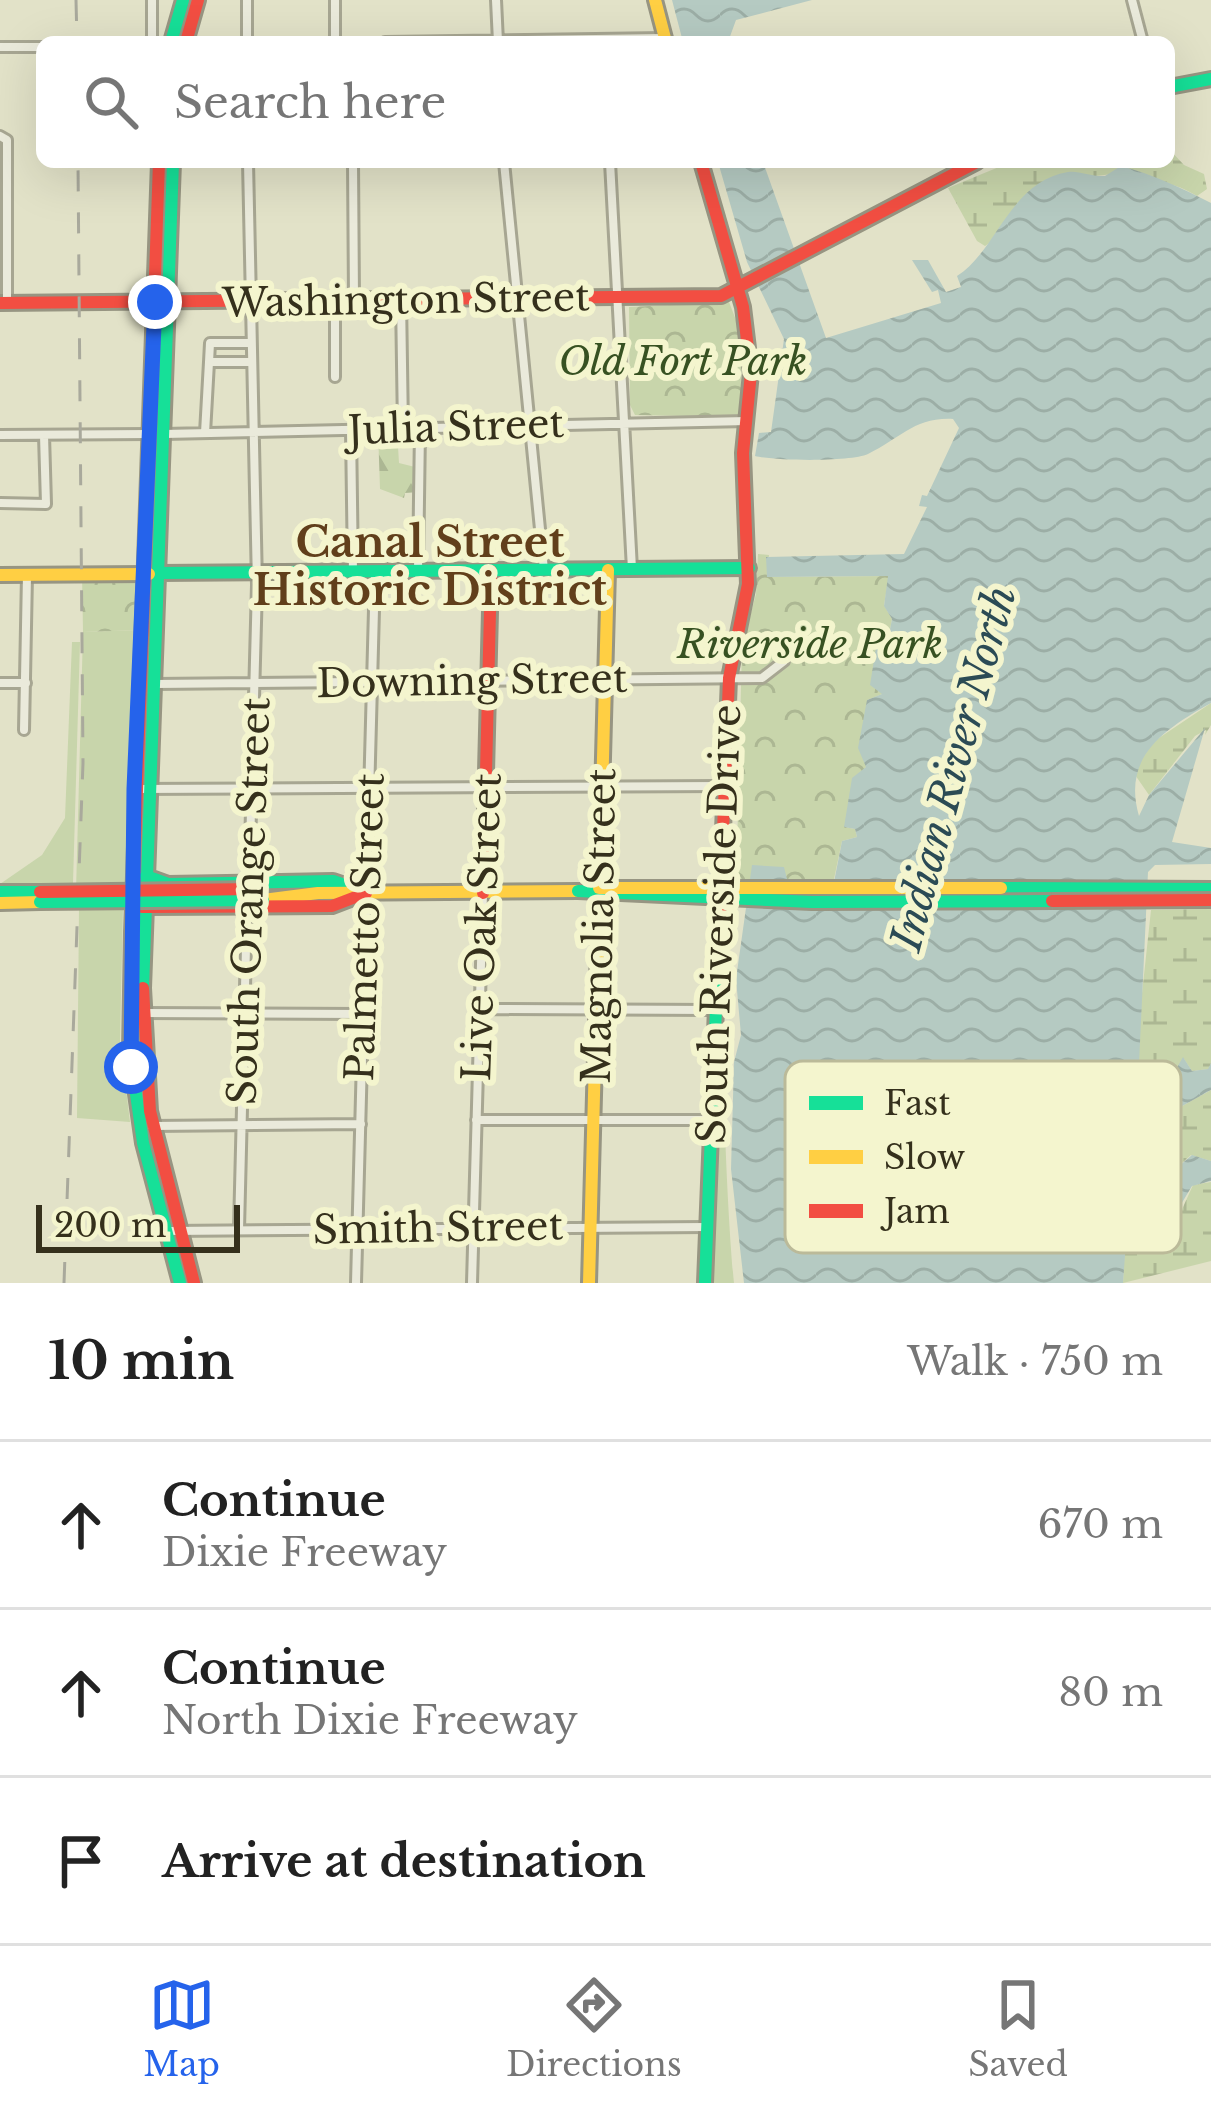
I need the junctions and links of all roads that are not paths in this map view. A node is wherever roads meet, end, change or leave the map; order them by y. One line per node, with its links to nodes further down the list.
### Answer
1 (152, 0): 9 (street)
2 (183, 0): 10 (main road)
3 (197, 0): 11 (main road)
4 (247, 0): 12 (street)
5 (334, 0): 13 (street)
6 (496, 0): 14 (street)
7 (655, 0): 15 (main road)
8 (1132, 0): 16 (street)
9 (152, 36)
10 (173, 36)
11 (188, 36)
12 (247, 36)
13 (335, 36)
14 (498, 36)
15 (664, 36)
16 (1141, 36)
17 (36, 46): 18 (street)
18 (0, 47)
19 (1211, 79): 20 (main road)
20 (1175, 87)
21 (0, 136): 38 (street)
22 (159, 168): 36 (main road)
23 (173, 168): 36 (main road)
24 (248, 168): 37 (street, South Orange Street)
25 (353, 168): 35 (street)
26 (505, 168): 31 (street)
27 (610, 168): 32 (street)
28 (703, 168): 30 (main road, South Riverside Drive)
29 (965, 168): 30 (main road)
30 (745, 288): 32 (main road, Washington Street); 44 (main road, South Riverside Drive)
31 (514, 298): 32 (main road, Washington Street); 33 (main road, Washington Street); 45 (street)
32 (618, 298): 43 (street)
33 (401, 299): 35 (main road, Washington Street); 46 (street)
34 (335, 301): 35 (main road, Washington Street); 37 (main road, Washington Street); 42 (street)
35 (354, 301)
36 (162, 302): 37 (main road, Washington Street); 38 (main road, Washington Street); 50 (main road)
37 (250, 302): 39 (street, South Orange Street)
38 (4, 303)
39 (251, 343): 40 (street); 41 (street, South Orange Street)
40 (209, 362): 41 (street); 51 (street)
41 (251, 362): 49 (street, South Orange Street)
42 (335, 377)
43 (624, 422): 44 (street, Julia Street); 45 (street, Julia Street); 56 (street)
44 (747, 422): 55 (main road, South Riverside Drive)
45 (527, 428): 47 (street, Julia Street); 57 (street)
46 (403, 429): 47 (street, Julia Street); 48 (street, Julia Street)
47 (420, 429): 59 (street)
48 (351, 430): 49 (street, Julia Street); 61 (street)
49 (252, 432): 51 (street, Julia Street); 64 (street, South Orange Street)
50 (157, 434): 51 (street, Julia Street); 53 (street, Julia Street); 63 (main road); 63 (main road)
51 (205, 434)
52 (0, 435): 53 (street, Julia Street)
53 (44, 435): 54 (street)
54 (0, 503)
55 (749, 568): 56 (main road); 68 (main road, South Riverside Drive)
56 (632, 569): 58 (main road)
57 (544, 570): 58 (main road); 60 (main road)
58 (608, 570): 69 (main road, Magnolia Street)
59 (418, 571): 60 (main road); 62 (main road)
60 (491, 571): 70 (main road, Live Oak Street)
61 (353, 572): 62 (main road); 64 (main road)
62 (375, 572): 71 (street, Palmetto Street)
63 (152, 573): 64 (main road); 66 (main road); 74 (main road); 81 (main road)
64 (255, 573): 75 (street, South Orange Street)
65 (0, 575): 66 (main road)
66 (27, 575): 73 (street)
67 (784, 661): 68 (street, Downing Street)
68 (729, 678): 69 (street, Downing Street); 79 (main road, South Riverside Drive)
69 (604, 679): 70 (street, Downing Street); 78 (main road, Magnolia Street)
70 (488, 681): 71 (street, Downing Street); 77 (main road, Live Oak Street)
71 (371, 682): 75 (street, Downing Street); 80 (street, Palmetto Street)
72 (0, 683): 73 (street)
73 (26, 683): 76 (street)
74 (153, 684): 75 (street, Downing Street); 81 (main road)
75 (255, 684): 82 (street, South Orange Street)
76 (24, 730)
77 (486, 785): 78 (street); 80 (street); 89 (main road, Live Oak Street)
78 (602, 785): 79 (street); 96 (main road, Magnolia Street)
79 (726, 786): 97 (main road, South Riverside Drive)
80 (369, 788): 82 (street); 88 (street, Palmetto Street)
81 (141, 790): 82 (street); 83 (main road); 93 (main road)
82 (252, 791): 85 (street, South Orange Street)
83 (146, 883): 85 (main road); 93 (main road)
84 (1211, 889): 86 (main road, bridge)
85 (258, 890): 88 (main road); 88 (main road); 90 (main road, bridge); 94 (street, South Orange Street)
86 (578, 891): 89 (main road); 91 (main road, bridge)
87 (0, 892): 90 (main road)
88 (366, 893): 89 (main road); 94 (main road); 100 (street, Palmetto Street)
89 (483, 893): 95 (street, Live Oak Street)
90 (40, 897): 92 (main road)
91 (1211, 900)
92 (0, 903)
93 (139, 905): 94 (main road); 99 (main road)
94 (247, 907): 98 (street, South Orange Street)
95 (481, 1009): 96 (street); 101 (street, Live Oak Street)
96 (596, 1009): 97 (street); 103 (main road, Magnolia Street)
97 (713, 1010): 102 (main road, South Riverside Drive)
98 (247, 1012): 99 (street); 100 (street); 104 (street, South Orange Street)
99 (136, 1013): 106 (main road)
100 (361, 1014): 105 (street, Palmetto Street)
101 (476, 1120): 103 (street); 109 (street, Live Oak Street)
102 (710, 1120): 103 (street); 108 (main road, South Riverside Drive)
103 (595, 1121): 107 (main road, Magnolia Street)
104 (243, 1124): 105 (street); 106 (street); 110 (street, South Orange Street)
105 (361, 1124): 111 (street, Palmetto Street)
106 (146, 1126): 112 (main road)
107 (591, 1226): 108 (street, Smith Street); 109 (street, Smith Street); 117 (main road, Magnolia Street)
108 (707, 1226): 118 (main road, South Riverside Drive)
109 (473, 1227): 111 (street, Smith Street); 116 (street, Live Oak Street)
110 (239, 1229): 111 (street, Smith Street); 112 (street, Smith Street)
111 (357, 1229): 115 (street, Palmetto Street)
112 (177, 1231): 113 (main road); 114 (main road)
113 (180, 1283)
114 (194, 1283)
115 (356, 1283)
116 (472, 1283)
117 (589, 1283)
118 (705, 1283)

